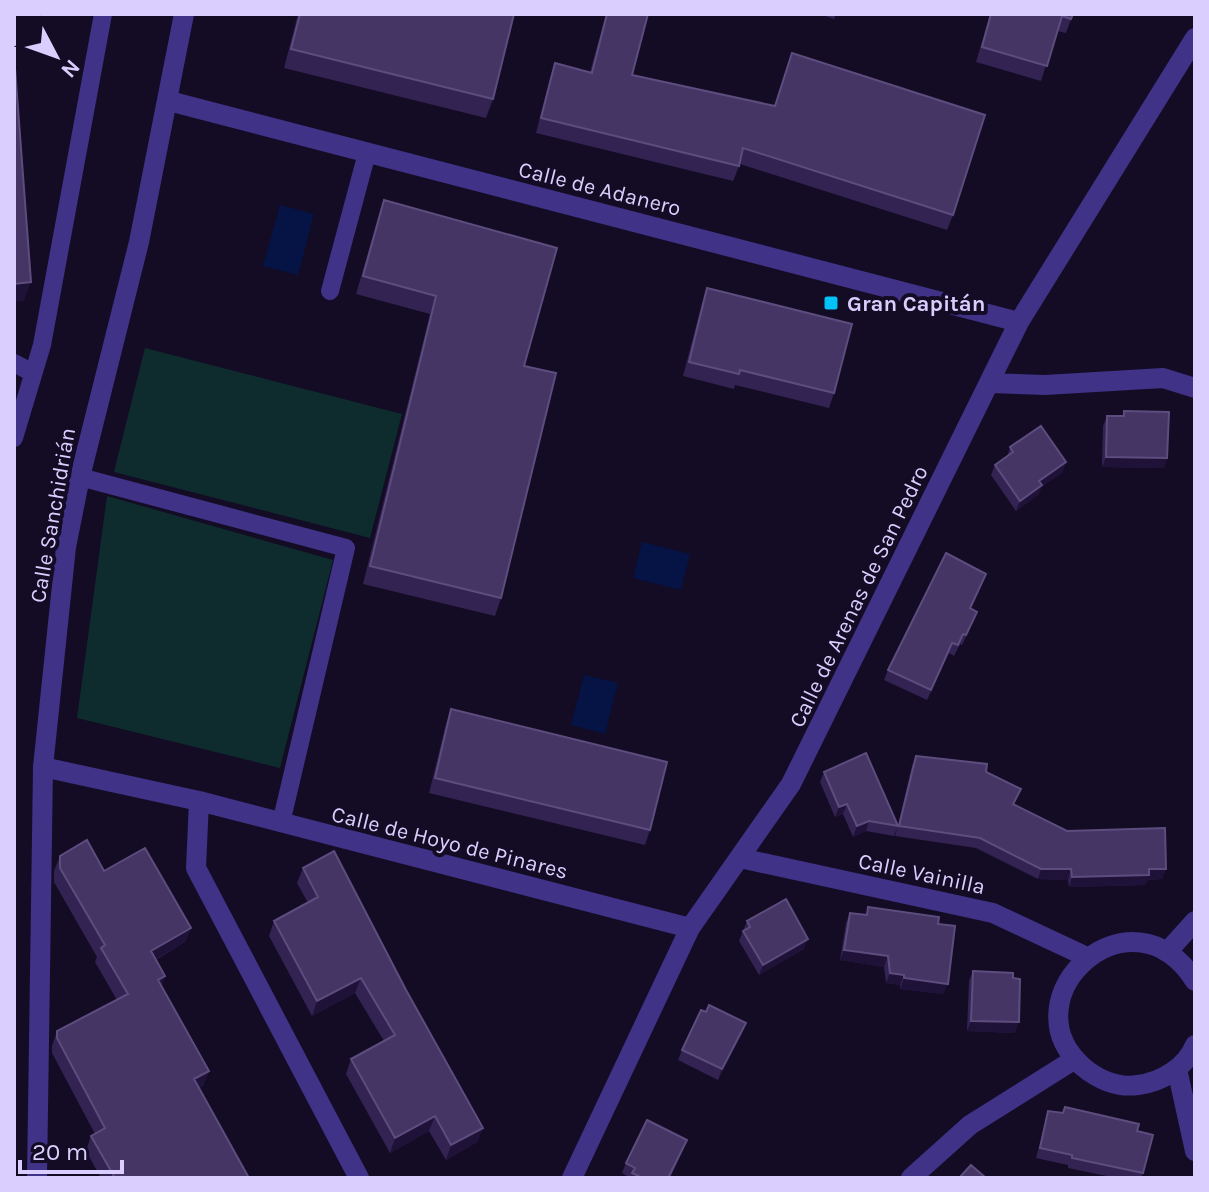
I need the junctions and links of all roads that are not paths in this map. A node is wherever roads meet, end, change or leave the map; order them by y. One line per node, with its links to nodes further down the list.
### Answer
1 (103, 14): 9 (lane)
2 (184, 14): 4 (street, Calle Sanchidrián)
3 (1195, 38): 7 (street, Calle de Arenas de San Pedro)
4 (169, 101): 5 (street, Calle de Adanero); 13 (street, Calle Sanchidrián)
5 (367, 153): 6 (lane); 7 (street, Calle de Adanero)
6 (330, 291)
7 (1019, 322): 10 (street, Calle de Arenas de San Pedro)
8 (14, 363): 9 (lane)
9 (33, 373): 12 (lane)
10 (990, 383): 11 (street); 17 (street, Calle de Arenas de San Pedro)
11 (1195, 388)
12 (14, 438)
13 (80, 477): 14 (street, Calle Sanchidrián); 16 (lane)
14 (43, 767): 15 (street, Calle de Hoyo de Pinares); 27 (street, Calle Sanchidrián)
15 (199, 801): 16 (street, Calle de Hoyo de Pinares); 28 (street)
16 (281, 823): 19 (street, Calle de Hoyo de Pinares)
17 (740, 858): 19 (street, Calle de Arenas de San Pedro); 21 (street, Calle Vainilla)
18 (1195, 921): 20 (street)
19 (690, 928): 29 (street, Calle de Arenas de San Pedro)
20 (1168, 951): 21 (street); 22 (street)
21 (1087, 957): 24 (street)
22 (1195, 981)
23 (1195, 1045): 25 (street)
24 (1075, 1059): 25 (street); 30 (street)
25 (1177, 1069): 26 (street)
26 (1195, 1151)
27 (37, 1178)
28 (359, 1178)
29 (572, 1178)
30 (911, 1178)

